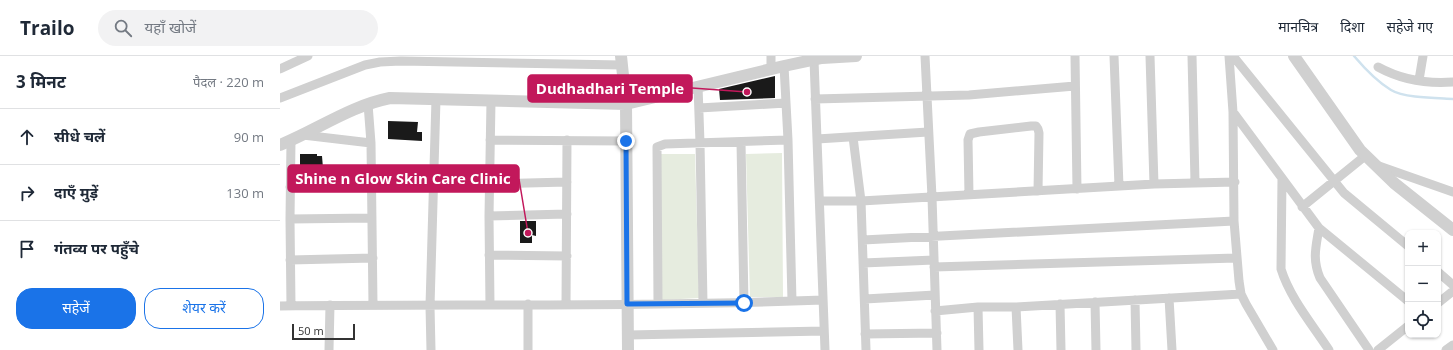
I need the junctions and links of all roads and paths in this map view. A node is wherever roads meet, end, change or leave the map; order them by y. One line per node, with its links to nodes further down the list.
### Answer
1 (308, 56): 18 (street)
2 (771, 56): 17 (street)
3 (856, 56): 13 (street)
4 (925, 56): 23 (street)
5 (1075, 56): 22 (street)
6 (1114, 56): 54 (street)
7 (1150, 56): 53 (street)
8 (1192, 56): 49 (street)
9 (1229, 56): 32 (street)
10 (1233, 56): 47 (street)
11 (1294, 56): 45 (street)
12 (1423, 56): 19 (street)
13 (819, 58): 15 (street); 26 (street)
14 (622, 60): 24 (street); 30 (street)
15 (784, 66): 17 (street); 28 (street)
16 (1378, 67): 19 (street)
17 (771, 68): 21 (street)
18 (280, 69)
19 (1419, 80): 20 (street)
20 (1453, 82)
21 (698, 86): 30 (street); 31 (street)
22 (1076, 86): 23 (street); 56 (street)
23 (927, 96): 26 (street); 33 (street)
24 (280, 98)
25 (436, 99): 27 (street); 29 (street); 106 (street)
26 (815, 99): 36 (street)
27 (491, 101): 30 (street); 37 (street)
28 (786, 102): 31 (street); 39 (street)
29 (368, 104): 34 (street); 43 (street)
30 (626, 104): 40 (street)
31 (699, 108): 44 (street)
32 (1233, 112): 46 (street); 50 (street)
33 (928, 132): 35 (street); 60 (street)
34 (303, 135): 42 (street); 43 (street)
35 (853, 137): 36 (street); 62 (street)
36 (817, 139): 61 (street)
37 (490, 140): 38 (street); 52 (street)
38 (567, 140): 40 (street); 48 (street)
39 (788, 140): 41 (street); 91 (street)
40 (626, 141): 98 (street)
41 (741, 142): 44 (street); 96 (street)
42 (285, 143): 55 (street)
43 (372, 143): 51 (street)
44 (700, 143): 94 (street); 95 (street)
45 (1370, 160): 47 (street); 58 (street); 70 (street)
46 (1282, 178): 63 (street); 130 (street)
47 (1334, 181): 63 (street); 73 (street)
48 (567, 182): 52 (street); 64 (street)
49 (1195, 182): 50 (street); 53 (street)
50 (1235, 182): 68 (street)
51 (372, 184): 55 (street); 66 (street)
52 (490, 184): 65 (street)
53 (1154, 184): 54 (street)
54 (1119, 186): 56 (street)
55 (290, 187): 67 (street)
56 (1077, 189): 57 (street)
57 (1038, 191): 59 (street); 59 (street)
58 (1453, 192)
59 (969, 195): 60 (street)
60 (932, 198): 62 (street); 71 (street)
61 (820, 201): 62 (street); 88 (street)
62 (861, 201): 72 (street)
63 (1302, 207): 69 (street)
64 (567, 214): 65 (street); 75 (street)
65 (489, 216): 74 (street)
66 (372, 218): 67 (street); 76 (street)
67 (290, 219): 78 (street)
68 (1234, 221): 71 (street); 77 (street)
69 (1319, 228): 90 (street); 131 (street)
70 (1453, 230)
71 (933, 236): 72 (street); 80 (street)
72 (862, 240): 79 (street)
73 (1405, 243)
74 (489, 255): 75 (street); 102 (street)
75 (567, 256): 103 (street)
76 (373, 258): 78 (street); 101 (street)
77 (1236, 258): 80 (street); 84 (street)
78 (290, 260): 105 (street)
79 (863, 264): 80 (street); 87 (street)
80 (934, 264): 85 (street)
81 (1441, 275): 82 (street)
82 (1453, 285)
83 (1453, 291): 93 (street)
84 (1241, 294): 86 (street); 129 (street)
85 (935, 295): 87 (street); 109 (street)
86 (1169, 298): 89 (street); 128 (street)
87 (864, 299): 113 (street)
88 (823, 300): 91 (street); 111 (street)
89 (1135, 300): 92 (street); 127 (street)
90 (1405, 300)
91 (792, 301): 96 (street)
92 (1095, 302): 99 (street); 126 (street)
93 (1439, 302)
94 (658, 303): 95 (street); 98 (street)
95 (703, 303): 96 (street)
96 (744, 303)
97 (528, 304): 102 (street); 103 (street); 118 (street)
98 (627, 304): 103 (street); 114 (street)
99 (1060, 304): 108 (street); 125 (street)
100 (330, 305): 101 (street); 105 (street); 116 (street)
101 (373, 305): 106 (street)
102 (490, 305): 106 (street)
103 (566, 305)
104 (280, 306): 105 (street)
105 (291, 306)
106 (430, 306): 117 (street)
107 (978, 307): 108 (street); 109 (street); 123 (street)
108 (1016, 307): 124 (street)
109 (935, 311): 112 (street)
110 (1405, 328): 132 (street)
111 (824, 331): 114 (street); 120 (street)
112 (937, 332): 113 (street); 122 (street)
113 (865, 334): 121 (street)
114 (628, 335): 119 (street)
115 (1453, 344): 133 (street)
116 (329, 350)
117 (431, 350)
118 (528, 350)
119 (628, 350)
120 (825, 350)
121 (866, 350)
122 (937, 350)
123 (979, 350)
124 (1018, 350)
125 (1061, 350)
126 (1096, 350)
127 (1136, 350)
128 (1172, 350)
129 (1273, 350)
130 (1329, 350)
131 (1369, 350)
132 (1378, 350)
133 (1446, 350)

